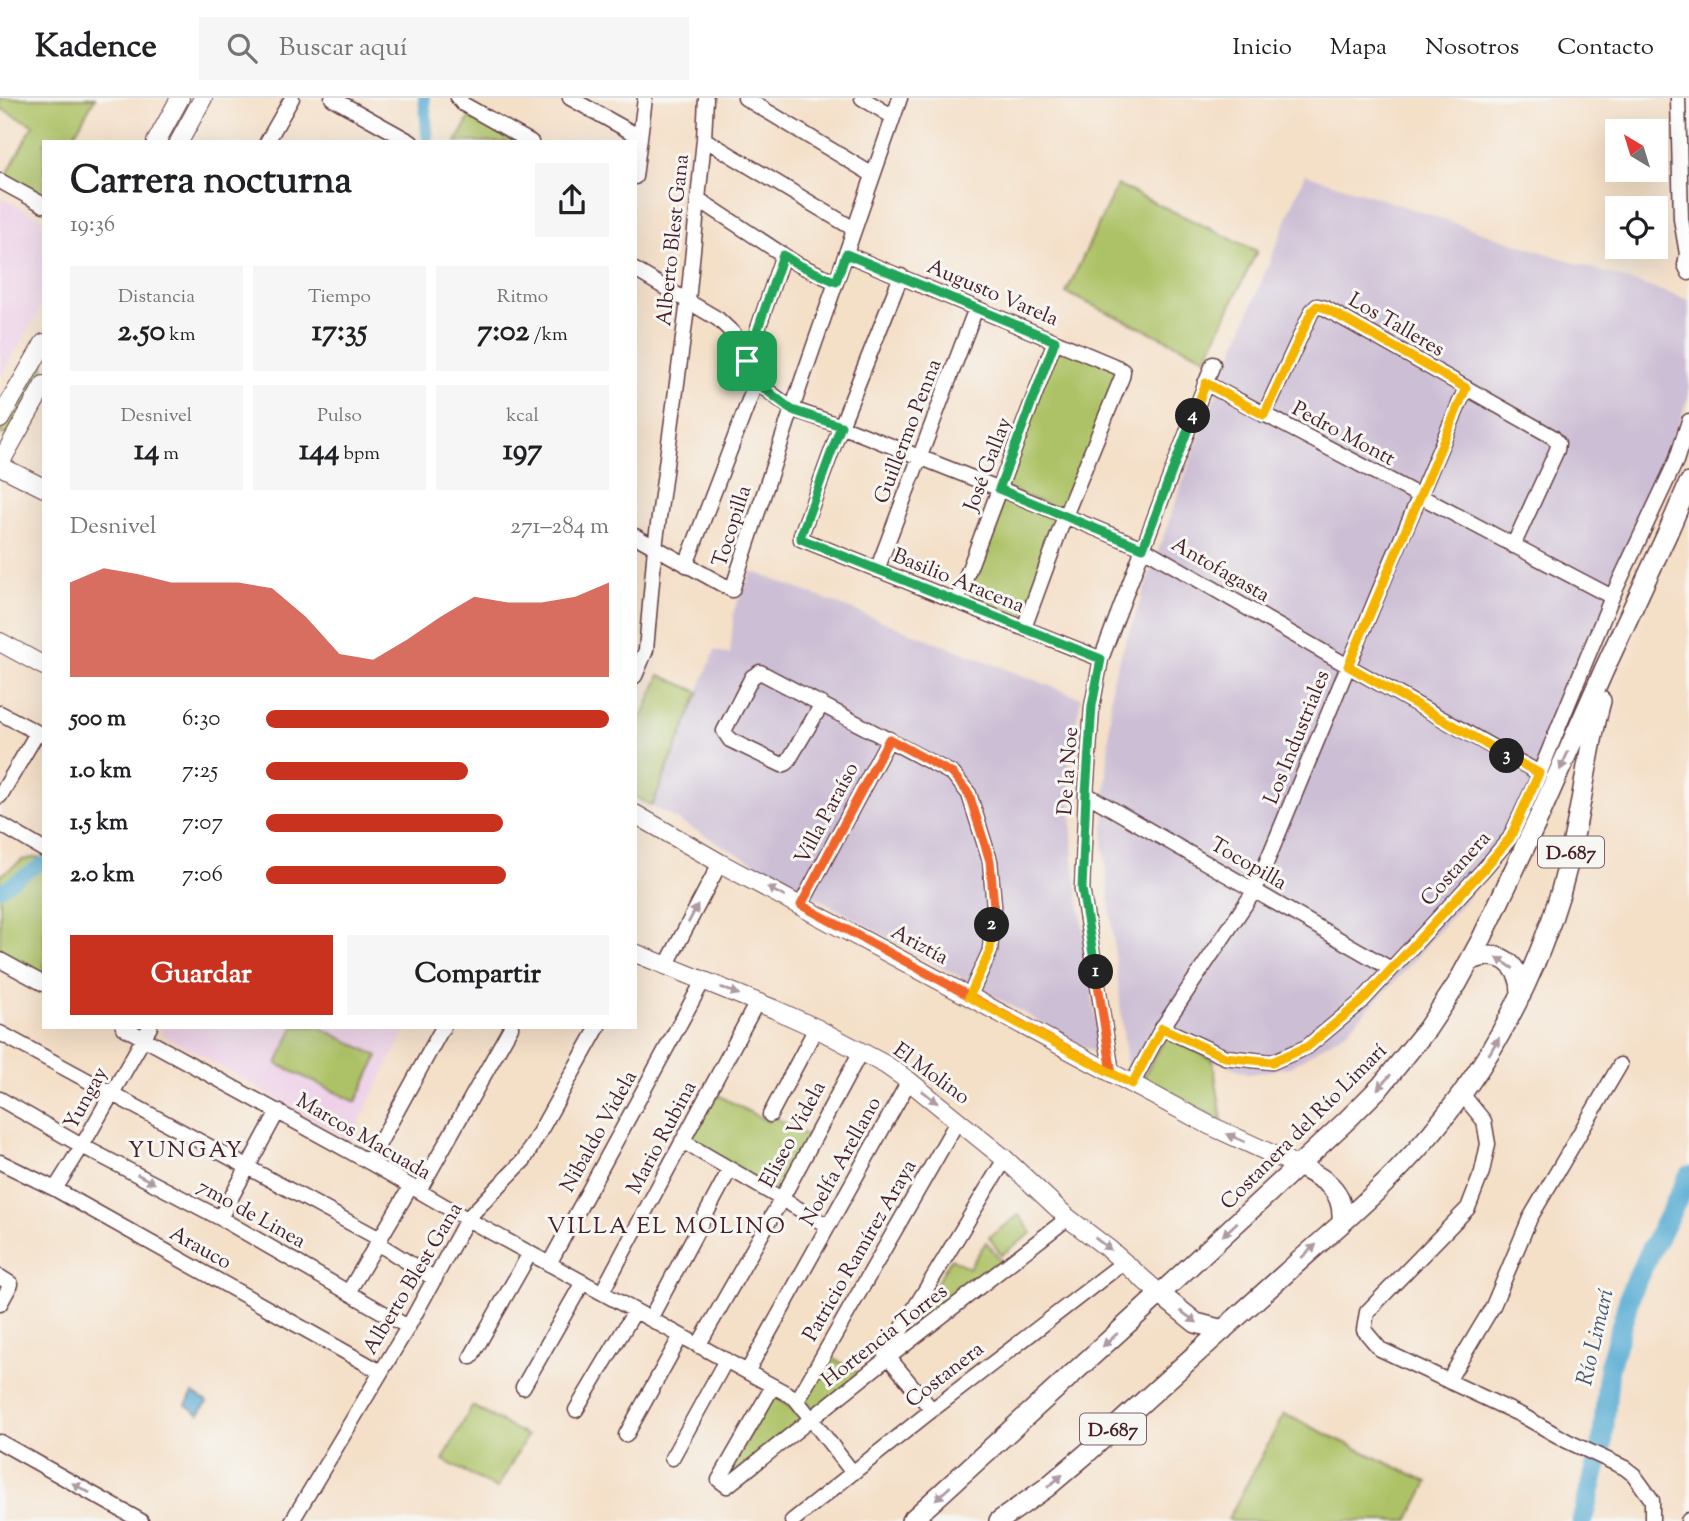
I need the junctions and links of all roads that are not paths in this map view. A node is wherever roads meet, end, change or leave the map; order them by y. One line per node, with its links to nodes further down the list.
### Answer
1 (180, 98): 17 (main road)
2 (204, 98): 18 (main road)
3 (292, 98): 19 (street)
4 (332, 98): 14 (street)
5 (570, 98): 15 (street)
6 (645, 98): 15 (street)
7 (706, 98): 16 (street, Alberto Blest Gana)
8 (745, 98): 23 (street)
9 (862, 98): 13 (street)
10 (900, 98): 13 (street)
11 (1678, 98): 29 (street)
12 (460, 101): 21 (street)
13 (893, 117): 23 (street)
14 (386, 135): 20 (street)
15 (640, 137): 22 (street)
16 (704, 139): 25 (street, Alberto Blest Gana); 27 (street)
17 (157, 140)
18 (180, 140)
19 (268, 140)
20 (404, 140)
21 (528, 140)
22 (637, 161)
23 (873, 175): 27 (street)
24 (0, 181): 26 (street)
25 (698, 199): 30 (street); 35 (street, Alberto Blest Gana)
26 (42, 204)
27 (854, 229): 28 (street)
28 (846, 254): 33 (street, Augusto Varela); 34 (street)
29 (1688, 254): 32 (street)
30 (783, 255): 34 (street); 39 (street)
31 (637, 271): 35 (street, Antofagasta)
32 (1689, 273)
33 (901, 276): 36 (street, Augusto Varela); 49 (street)
34 (836, 282): 45 (street)
35 (688, 301): 39 (street, Antofagasta); 59 (street, Alberto Blest Gana)
36 (976, 308): 37 (street, Augusto Varela); 50 (street, Guillermo Penna)
37 (1055, 341): 54 (street, José Gallay); 56 (street, Augusto Varela)
38 (42, 346): 47 (main road)
39 (747, 361): 41 (street, Antofagasta)
40 (1213, 364): 42 (street, De la Noe)
41 (756, 382): 45 (street, Antofagasta); 61 (street)
42 (1206, 383): 46 (street, Pedro Montt); 60 (street, De la Noe)
43 (1466, 388): 46 (street, Los Talleres); 55 (street, Los Industriales); 58 (street, Los Talleres)
44 (42, 389): 51 (main road)
45 (792, 410): 49 (street, Antofagasta); 61 (street, Tocopilla)
46 (1264, 415): 55 (street, Pedro Montt)
47 (0, 419)
48 (1689, 421): 63 (street, Costanera)
49 (841, 426): 50 (street, Antofagasta); 62 (street, Basilio Aracena)
50 (919, 457): 54 (street, Antofagasta); 62 (street, Guillermo Penna)
51 (0, 464): 53 (main road)
52 (1689, 483): 66 (highway, Costanera del Río Limarí / D-687)
53 (42, 487)
54 (999, 489): 56 (street, Antofagasta); 64 (street, José Gallay)
55 (1420, 497): 58 (street, Pedro Montt); 70 (street, Los Industriales)
56 (1065, 516): 60 (street, Antofagasta); 65 (street)
57 (637, 537): 59 (street, Tocopilla)
58 (1513, 546): 63 (street, Pedro Montt)
59 (655, 547): 61 (street, Tocopilla); 71 (street, Alberto Blest Gana)
60 (1143, 548): 68 (street, De la Noe); 70 (street, Antofagasta)
61 (686, 565)
62 (877, 570): 64 (street, Basilio Aracena)
63 (1612, 597): 76 (street, Costanera)
64 (957, 601): 65 (street, Basilio Aracena)
65 (1024, 628): 68 (street, Basilio Aracena)
66 (1622, 633): 87 (highway, Costanera del Río Limarí / D-687, one-way to 87); 92 (highway, Costanera del Río Limarí / D-687)
67 (0, 642): 69 (main road)
68 (1101, 659): 77 (street, De la Noe)
69 (42, 665)
70 (1348, 666): 76 (street, Antofagasta); 83 (street, Los Industriales)
71 (637, 671)
72 (822, 704): 72 (street); 75 (street)
73 (0, 713): 74 (street)
74 (40, 735): 78 (street)
75 (889, 739): 84 (street, Villa Paraíso); 93 (street)
76 (1539, 773): 89 (street, Costanera)
77 (1086, 794): 83 (street, Tocopilla); 104 (street, De la Noe)
78 (0, 796)
79 (637, 815): 82 (main road, Ariztía)
80 (0, 824): 81 (street)
81 (42, 849)
82 (720, 863): 84 (main road, Ariztía, one-way to 82); 88 (street, one-way to 82)
83 (1255, 890): 89 (street, Tocopilla); 96 (street, Los Industriales)
84 (801, 905): 93 (main road, Ariztía)
85 (637, 955): 88 (main road, El Molino)
86 (0, 960): 91 (street)
87 (1470, 961): 92 (highway, one-way to 87); 118 (highway, Costanera del Río Limarí / D-687, one-way to 118)
88 (666, 966): 90 (main road, El Molino)
89 (1391, 970): 96 (street, Costanera)
90 (703, 981): 94 (main road, El Molino, one-way to 94); 132 (street, Nibaldo Videla)
91 (42, 983)
92 (1521, 995): 108 (highway, Costanera del Río Limarí / D-687, one-way to 92)
93 (969, 997): 104 (main road, Ariztía)
94 (757, 1002): 95 (main road, El Molino); 113 (street, Mario Rubina)
95 (816, 1028): 102 (main road, El Molino); 111 (street)
96 (1162, 1028): 106 (street, Los Industriales)
97 (442, 1029): 117 (street)
98 (510, 1029): 122 (street)
99 (597, 1029): 126 (street, Alberto Blest Gana)
100 (0, 1033): 107 (street)
101 (147, 1033): 107 (street, Yungay); 110 (street, Marcos Macuada)
102 (860, 1051): 105 (main road, El Molino); 123 (street, Eliseo Videla)
103 (1620, 1065): 151 (street)
104 (1112, 1073): 106 (main road, Ariztía)
105 (909, 1081): 112 (main road, El Molino, one-way to 112); 128 (street, Noelfa Arellano)
106 (1132, 1084): 118 (main road, Ariztía, one-way to 106)
107 (112, 1093): 114 (street, Yungay); 119 (street)
108 (1462, 1094): 127 (highway, Costanera del Río Limarí / D-687); 151 (street)
109 (0, 1099): 114 (street, 7mo de Linea)
110 (278, 1111): 117 (street, Marcos Macuada); 119 (street)
111 (770, 1115)
112 (958, 1120): 115 (main road, El Molino); 154 (street, Patricio Ramírez Araya)
113 (682, 1141): 120 (street); 137 (street, Mario Rubina)
114 (82, 1146): 121 (street, Yungay); 124 (street, 7mo de Linea, one-way to 124)
115 (1005, 1159): 125 (main road, El Molino); 148 (street)
116 (0, 1162): 121 (street, Arauco)
117 (369, 1162): 122 (street, Marcos Macuada)
118 (1298, 1166): 127 (highway); 138 (highway, Costanera del Río Limarí / D-687, one-way to 138)
119 (248, 1169): 124 (street); 129 (street)
120 (730, 1169): 123 (street); 141 (street)
121 (54, 1189): 149 (street, Arauco)
122 (415, 1189): 126 (street, Marcos Macuada); 129 (street)
123 (781, 1200): 128 (street); 145 (street, Eliseo Videla)
124 (220, 1218): 136 (street, 7mo de Linea)
125 (1068, 1218): 131 (main road, El Molino, one-way to 131); 148 (street, Hortencia Torres)
126 (467, 1219): 130 (street, Marcos Macuada); 134 (street, Alberto Blest Gana)
127 (1342, 1222): 143 (highway, Costanera del Río Limarí / D-687, one-way to 127)
128 (828, 1226): 150 (street, Noelfa Arellano)
129 (378, 1241): 134 (street); 136 (street)
130 (530, 1253): 132 (street, Marcos Macuada); 146 (street)
131 (1124, 1262): 138 (main road, El Molino); 156 (street, Costanera)
132 (549, 1264): 135 (street, Marcos Macuada)
133 (0, 1277): 139 (street)
134 (435, 1279): 142 (street, Alberto Blest Gana)
135 (583, 1282): 137 (street, Marcos Macuada); 153 (street)
136 (349, 1292): 142 (street, 7mo de Linea)
137 (602, 1292): 140 (street, Marcos Macuada)
138 (1160, 1294): 143 (highway, one-way to 143); 165 (highway, Costanera del Río Limarí / D-687, one-way to 165)
139 (0, 1304)
140 (635, 1311): 141 (street, Marcos Macuada); 155 (street)
141 (650, 1319): 144 (street, Marcos Macuada)
142 (408, 1327): 149 (street, Alberto Blest Gana)
143 (1223, 1330): 166 (highway, Costanera del Río Limarí / D-687, one-way to 143)
144 (681, 1336): 145 (street, Marcos Macuada); 158 (street)
145 (698, 1346): 147 (street, Marcos Macuada)
146 (471, 1357)
147 (726, 1360): 150 (street, Marcos Macuada); 160 (street)
148 (884, 1361): 156 (street); 157 (street, Hortencia Torres)
149 (381, 1371): 163 (street, Alberto Blest Gana)
150 (747, 1372): 152 (street, Marcos Macuada)
151 (1448, 1381): 167 (street)
152 (773, 1386): 154 (street, Marcos Macuada); 157 (street, Hortencia Torres)
153 (523, 1387)
154 (797, 1401): 157 (street, Marcos Macuada)
155 (576, 1410)
156 (932, 1410): 161 (street, Costanera)
157 (812, 1420): 161 (street, Marcos Macuada)
158 (626, 1435)
159 (0, 1442): 162 (street, one-way to 159)
160 (672, 1458)
161 (853, 1473): 164 (street, Costanera)
162 (141, 1521)
163 (292, 1521)
164 (792, 1521)
165 (911, 1521)
166 (999, 1521)
167 (1652, 1521)

